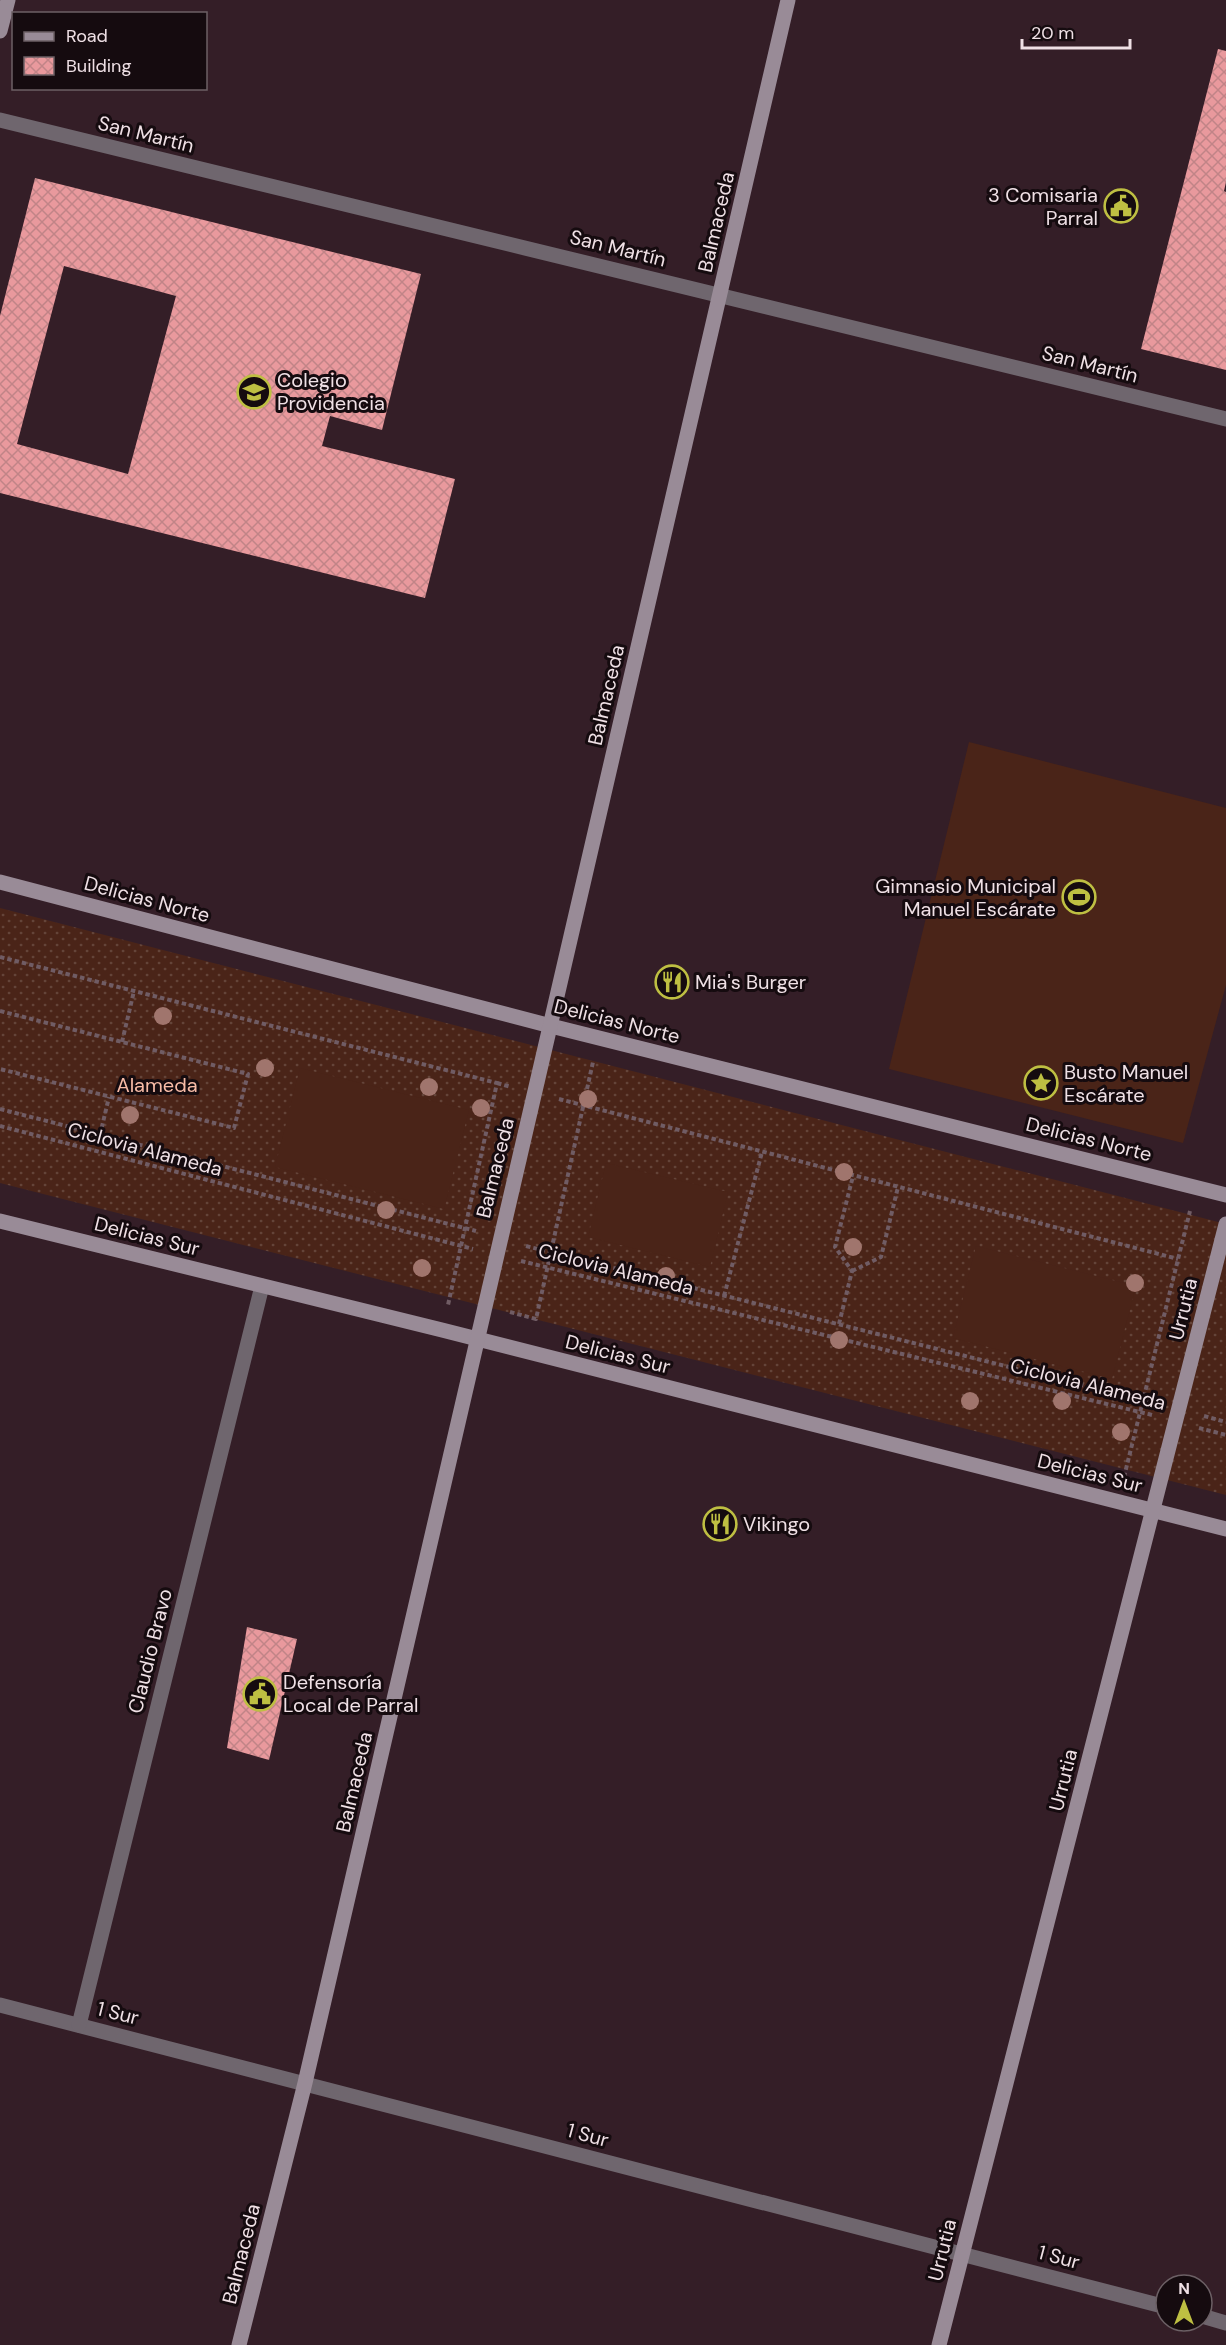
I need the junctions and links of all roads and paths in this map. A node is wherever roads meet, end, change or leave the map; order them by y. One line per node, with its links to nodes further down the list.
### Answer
1 (8, 0): 3 (street)
2 (788, 0): 5 (street, Balmaceda)
3 (0, 31)
4 (0, 120): 5 (street, San Martín)
5 (720, 295): 6 (street, San Martín); 11 (street, Balmaceda)
6 (1226, 419)
7 (0, 882): 11 (street, Delicias Norte)
8 (0, 957): 9 (path)
9 (134, 991): 13 (path); 15 (path)
10 (0, 1011): 13 (path)
11 (551, 1026): 12 (street, Delicias Norte); 16 (street, Balmaceda)
12 (598, 1038): 18 (path); 25 (street, Delicias Norte)
13 (122, 1042): 17 (path)
14 (0, 1070): 17 (path)
15 (497, 1083): 16 (path); 29 (path)
16 (535, 1093): 18 (path); 30 (street, Balmaceda)
17 (109, 1097): 21 (path)
18 (583, 1106): 22 (path); 32 (path)
19 (0, 1109): 21 (path)
20 (0, 1126): 31 (path, Ciclovia Alameda)
21 (100, 1135): 29 (path)
22 (762, 1152): 23 (path); 39 (path)
23 (854, 1176): 24 (path); 36 (path)
24 (898, 1187): 34 (path); 36 (path)
25 (1196, 1187): 26 (street, Delicias Norte); 34 (path)
26 (1226, 1195)
27 (0, 1221): 37 (street, Delicias Sur)
28 (1226, 1224): 46 (street, Urrutia)
29 (465, 1228): 30 (path); 31 (path)
30 (500, 1238): 32 (path); 33 (street, Balmaceda)
31 (461, 1246): 33 (path, Ciclovia Alameda); 38 (path)
32 (550, 1253): 35 (path); 39 (path)
33 (496, 1255): 35 (path, Ciclovia Alameda); 40 (street, Balmaceda)
34 (1178, 1259): 44 (path)
35 (547, 1267): 40 (path); 45 (path, Ciclovia Alameda)
36 (852, 1271): 41 (path)
37 (262, 1286): 42 (street, Delicias Sur); 52 (street, Claudio Bravo)
38 (450, 1296): 40 (path); 42 (path)
39 (724, 1296): 41 (path)
40 (486, 1306): 43 (street, Balmaceda)
41 (839, 1324): 44 (path)
42 (442, 1330): 43 (street, Delicias Sur)
43 (479, 1340): 48 (street, Delicias Sur); 53 (street, Balmaceda)
44 (1143, 1400): 45 (path)
45 (1140, 1412): 46 (path, Ciclovia Alameda); 48 (path)
46 (1176, 1422): 47 (path, Ciclovia Alameda); 49 (street, Urrutia)
47 (1226, 1435)
48 (1118, 1502): 49 (street, Delicias Sur)
49 (1154, 1511): 50 (street, Delicias Sur); 54 (street, Urrutia)
50 (1226, 1529)
51 (0, 2005): 52 (street, 1 Sur)
52 (79, 2025): 53 (street, 1 Sur)
53 (305, 2083): 54 (street, 1 Sur); 56 (street, Balmaceda)
54 (963, 2254): 55 (street, 1 Sur); 57 (street, Urrutia)
55 (1154, 2304)
56 (239, 2345)
57 (939, 2345)

